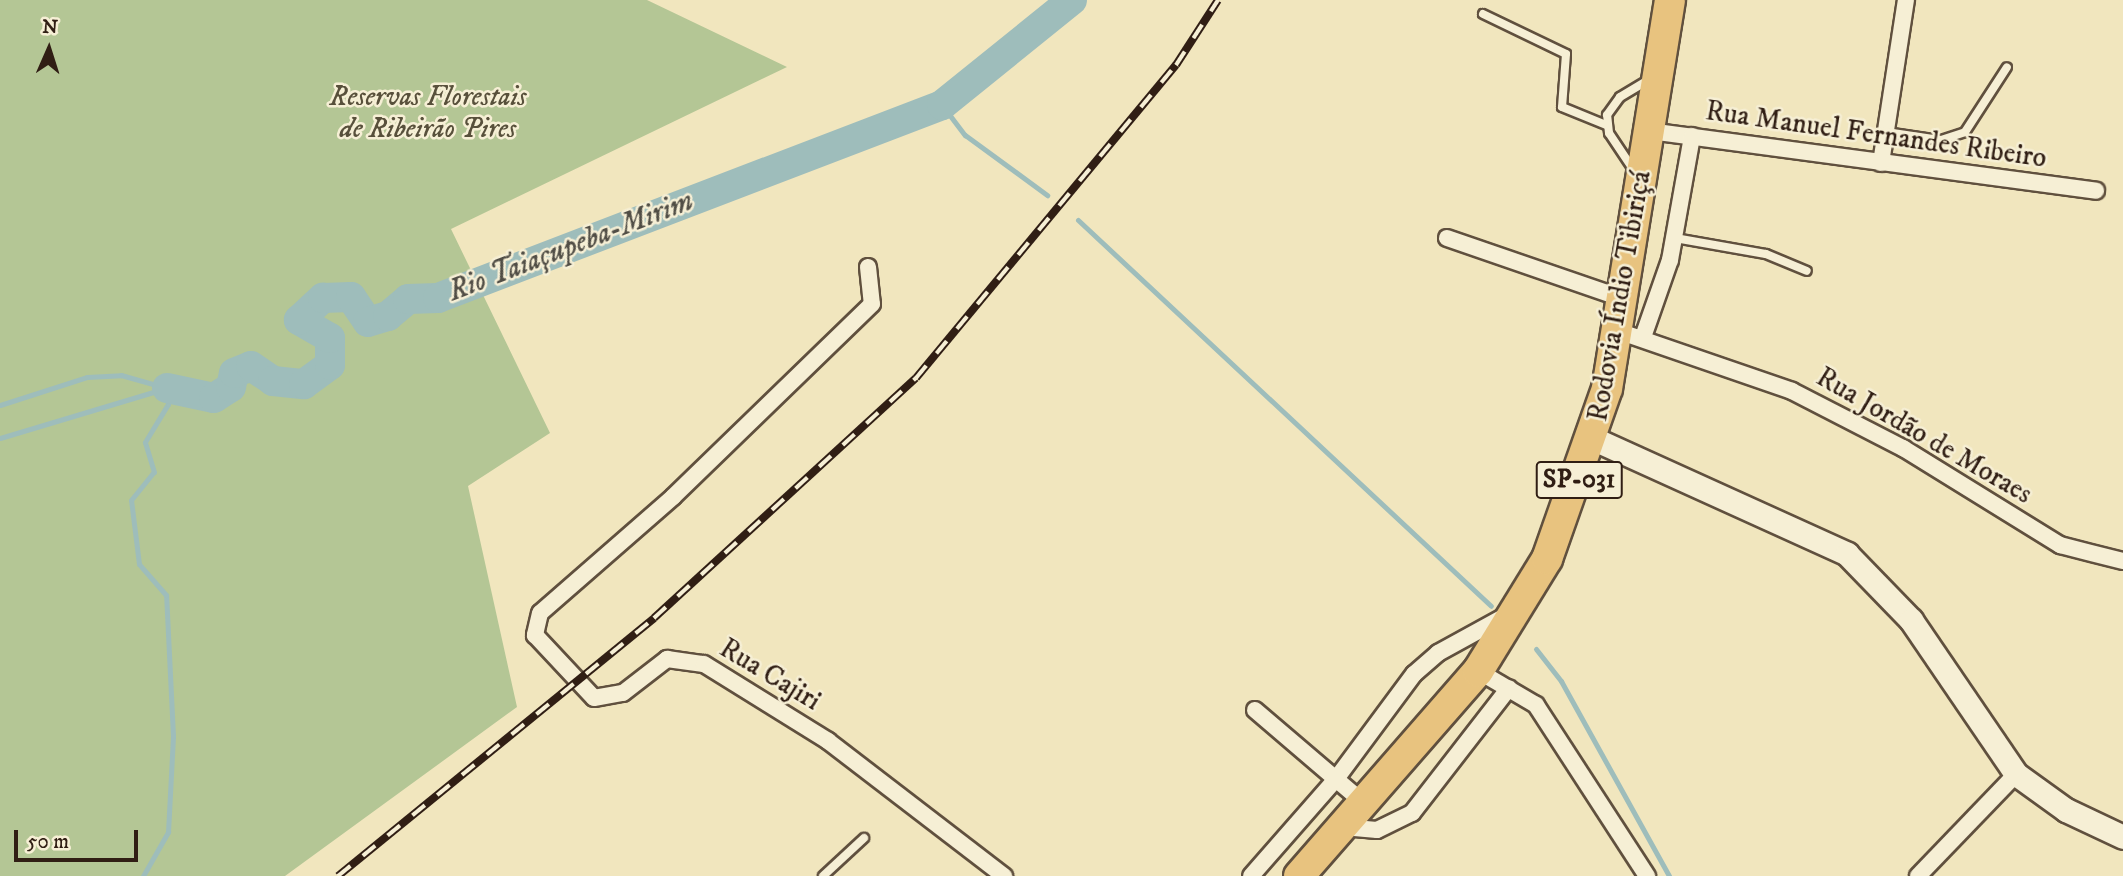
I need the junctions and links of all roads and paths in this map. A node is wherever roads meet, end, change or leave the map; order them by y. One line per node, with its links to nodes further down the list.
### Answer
1 (1670, 0): 5 (highway, Rodovia Índio Tibiriçá / SP-031)
2 (1906, 0): 8 (street)
3 (1483, 15): 6 (lane)
4 (2007, 67): 8 (lane)
5 (1659, 74): 6 (lane); 7 (highway, Rodovia Índio Tibiriçá / SP-031)
6 (1606, 125): 11 (lane)
7 (1649, 131): 9 (street, Rua Manuel Fernandes Ribeiro); 11 (highway, Rodovia Índio Tibiriçá / SP-031)
8 (1886, 132): 10 (street)
9 (1692, 136): 10 (street, Rua Manuel Fernandes Ribeiro); 13 (street)
10 (1881, 163): 12 (street, Rua Manuel Fernandes Ribeiro)
11 (1642, 182): 17 (highway, Rodovia Índio Tibiriçá / SP-031)
12 (2096, 191)
13 (1675, 237): 16 (lane); 18 (street)
14 (1447, 238): 17 (street)
15 (868, 267): 32 (street, Rua Cajiri)
16 (1807, 271)
17 (1624, 299): 18 (highway, Rodovia Índio Tibiriçá / SP-031)
18 (1631, 334): 19 (highway, Rodovia Índio Tibiriçá / SP-031); 20 (street, Rua Jordão de Moraes)
19 (1594, 439): 21 (highway, Rodovia Índio Tibiriçá / SP-031); 25 (street)
20 (2123, 561)
21 (1521, 607): 22 (highway, Rodovia Índio Tibiriçá / SP-031); 26 (street)
22 (1478, 671): 23 (street); 27 (highway, Rodovia Índio Tibiriçá / SP-031)
23 (1509, 688): 28 (street); 35 (street)
24 (1255, 710): 26 (street)
25 (2016, 774): 29 (street); 36 (street)
26 (1336, 779): 27 (street); 33 (street)
27 (1364, 803): 28 (highway, Rodovia Índio Tibiriçá / SP-031)
28 (1343, 827): 34 (highway, Rodovia Índio Tibiriçá / SP-031)
29 (2123, 837)
30 (864, 838): 31 (lane)
31 (823, 876)
32 (1004, 876)
33 (1251, 876)
34 (1299, 876)
35 (1647, 876)
36 (1918, 876)

